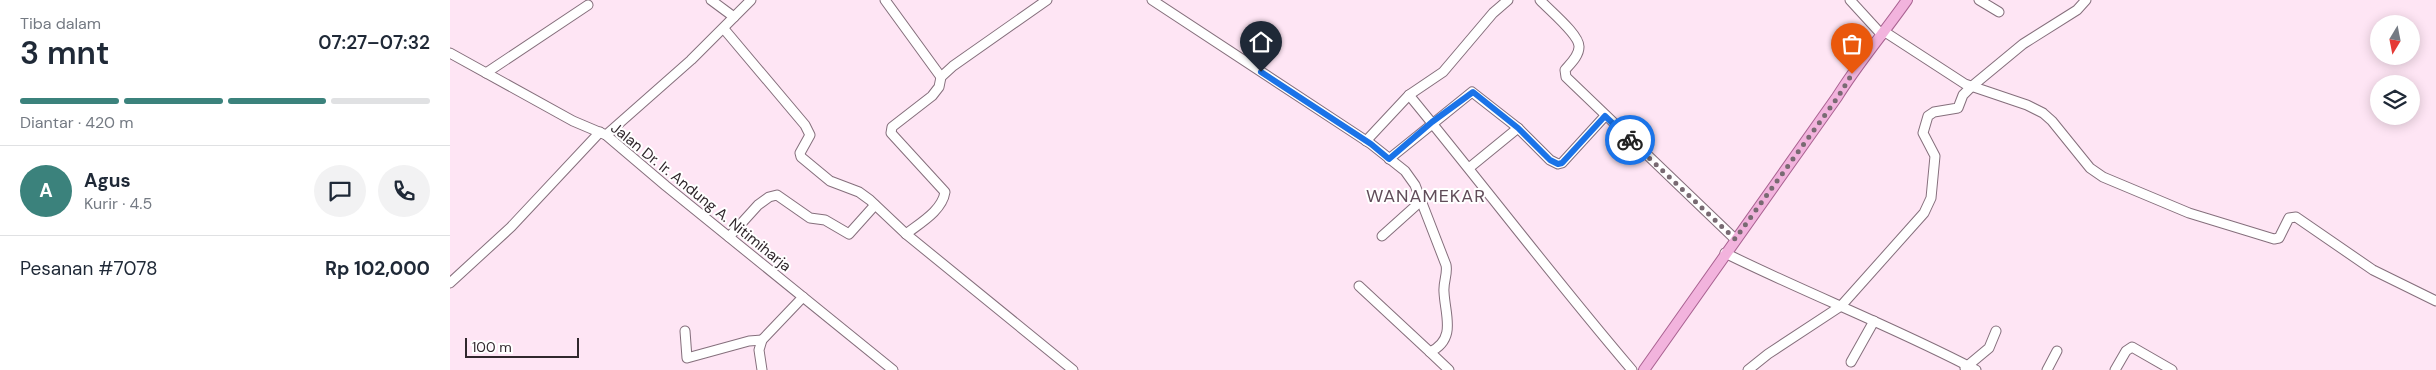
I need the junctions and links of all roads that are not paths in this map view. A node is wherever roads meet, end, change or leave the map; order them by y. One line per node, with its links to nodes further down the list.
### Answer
1 (711, 0): 14 (street)
2 (752, 0): 14 (street)
3 (885, 0): 19 (street)
4 (1047, 0): 19 (street)
5 (1152, 0): 26 (street)
6 (1508, 0): 21 (street)
7 (1540, 0): 22 (street)
8 (1850, 0): 16 (street)
9 (1907, 0): 16 (main road)
10 (1979, 0): 13 (street)
11 (2086, 0): 20 (street)
12 (588, 5): 18 (street)
13 (1999, 12)
14 (734, 17): 15 (street)
15 (724, 29): 25 (street); 30 (street)
16 (1883, 34): 20 (street); 34 (main road)
17 (450, 53): 18 (street, Jalan Dr. Ir. Andung A. Nitimiharja)
18 (486, 73): 25 (street, Jalan Dr. Ir. Andung A. Nitimiharja)
19 (941, 77): 31 (street)
20 (1971, 86): 39 (street); 40 (street)
21 (1409, 95): 23 (street); 26 (street)
22 (1605, 116): 24 (street); 34 (street)
23 (1432, 122): 24 (street); 27 (street); 28 (street)
24 (1518, 128): 28 (street)
25 (603, 134): 33 (street, Jalan Dr. Ir. Andung A. Nitimiharja); 36 (street)
26 (1366, 141): 27 (street)
27 (1389, 159): 29 (street)
28 (1469, 168): 53 (street)
29 (1421, 201): 32 (street); 46 (street)
30 (875, 205): 31 (street); 33 (street)
31 (906, 234): 51 (street)
32 (1382, 236)
33 (729, 237): 38 (street, Jalan Dr. Ir. Andung A. Nitimiharja)
34 (1735, 239): 35 (main road)
35 (1726, 253): 40 (street); 54 (main road)
36 (450, 283)
37 (1359, 286): 46 (street)
38 (803, 297): 44 (street); 50 (street, Jalan Dr. Ir. Andung A. Nitimiharja)
39 (2436, 301)
40 (1841, 306): 41 (street); 55 (street)
41 (1874, 321): 47 (street); 48 (street)
42 (685, 331): 44 (street)
43 (1996, 331): 48 (street)
44 (762, 340): 49 (street)
45 (2057, 351): 56 (street)
46 (1430, 352): 52 (street)
47 (1852, 362)
48 (1969, 368)
49 (762, 370)
50 (893, 370)
51 (1072, 370)
52 (1449, 370)
53 (1632, 370)
54 (1644, 370)
55 (1748, 370)
56 (2047, 370)
57 (2114, 370): 58 (street)
58 (2172, 370)

